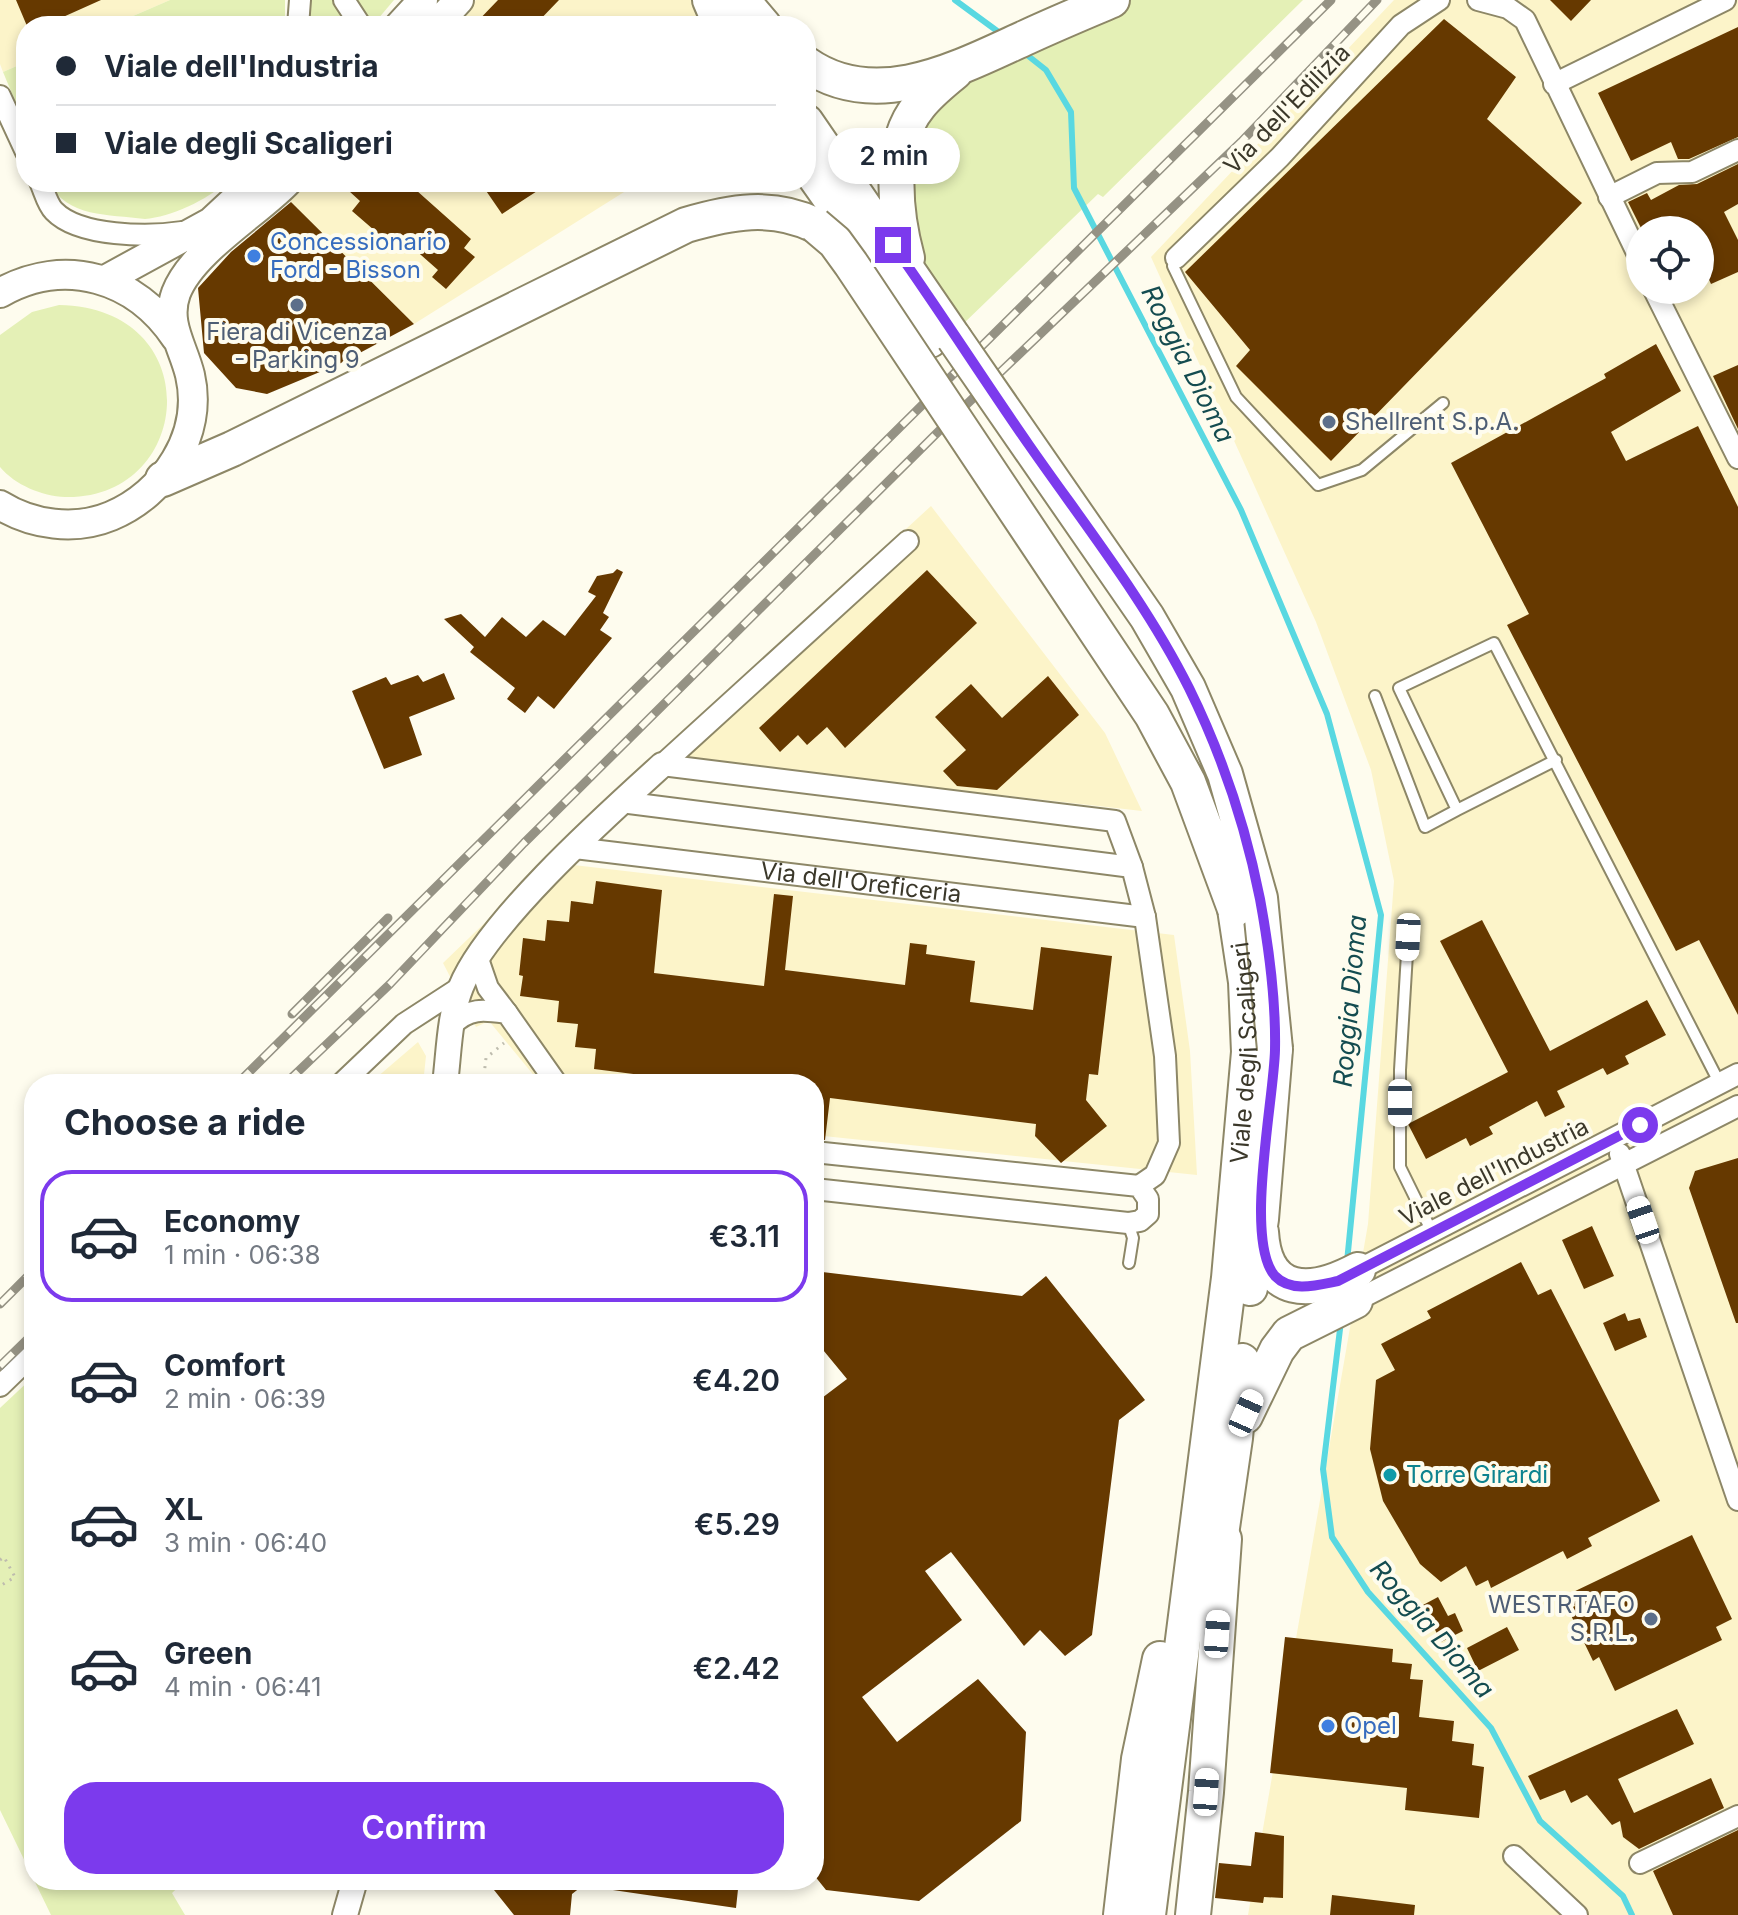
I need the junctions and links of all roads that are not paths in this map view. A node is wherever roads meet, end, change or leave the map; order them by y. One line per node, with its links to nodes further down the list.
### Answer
1 (423, 0): 8 (main road)
2 (459, 0): 9 (main road)
3 (739, 0): 10 (highway)
4 (1112, 0): 11 (highway)
5 (1439, 0): 25 (street, Via dell'Edilizia)
6 (1478, 0): 13 (street)
7 (1725, 0): 13 (street)
8 (408, 16)
9 (444, 16)
10 (754, 16)
11 (960, 67): 12 (highway); 26 (highway)
12 (816, 70)
13 (1554, 84): 22 (street)
14 (0, 96): 15 (street)
15 (16, 130)
16 (816, 136): 26 (highway, Viale degli Scaligeri)
17 (1738, 150): 22 (street)
18 (816, 179): 45 (highway, Viale degli Scaligeri, bridge)
19 (45, 192): 23 (street)
20 (241, 192): 23 (main road)
21 (276, 192): 30 (main road)
22 (1609, 197): 24 (street)
23 (198, 230): 27 (main road)
24 (1626, 231)
25 (1176, 258): 31 (lane)
26 (911, 270): 52 (highway, Viale degli Scaligeri, bridge)
27 (105, 280): 28 (main road); 30 (main road)
28 (0, 293)
29 (1661, 304): 32 (street)
30 (177, 339): 33 (main road)
31 (1443, 403)
32 (1738, 458)
33 (163, 479): 35 (main road); 45 (highway, bridge)
34 (0, 505): 35 (main road)
35 (38, 522): 36 (main road)
36 (0, 526)
37 (908, 541): 40 (street)
38 (1375, 696): 42 (lane)
39 (1556, 760): 42 (lane); 42 (lane); 56 (lane)
40 (662, 765): 41 (street); 44 (street)
41 (621, 802): 43 (street); 44 (street, Via dell'Oreficeria)
42 (1457, 810)
43 (575, 848): 46 (street, Via dell'Oreficeria); 48 (street)
44 (1132, 867): 46 (street)
45 (1235, 909): 52 (highway, Viale degli Scaligeri)
46 (1145, 917): 62 (street)
47 (1408, 937): 67 (lane)
48 (478, 959): 49 (street); 50 (street)
49 (461, 987): 51 (street); 53 (street)
50 (507, 1013): 51 (street); 55 (street)
51 (452, 1025): 54 (street)
52 (1262, 1050): 65 (highway, Viale degli Scaligeri); 74 (highway, Viale degli Scaligeri)
53 (352, 1074)
54 (446, 1074)
55 (550, 1074)
56 (1729, 1079): 58 (street, Viale dell'Industria)
57 (1738, 1106): 61 (street)
58 (1614, 1139): 61 (street); 67 (street, Viale dell'Industria)
59 (824, 1153): 60 (street)
60 (872, 1158): 62 (street); 64 (street)
61 (1624, 1164): 69 (street); 73 (street)
62 (1139, 1186): 66 (street)
63 (824, 1190): 64 (street)
64 (868, 1195): 66 (street)
65 (1261, 1219): 69 (highway); 72 (highway, Viale degli Scaligeri)
66 (1128, 1223): 68 (lane)
67 (1432, 1232): 69 (street, Viale dell'Industria)
68 (1129, 1263)
69 (1345, 1291): 72 (highway)
70 (24, 1363): 71 (street)
71 (0, 1386)
72 (1235, 1438): 74 (highway, Viale degli Scaligeri)
73 (1738, 1500)
74 (1214, 1506): 80 (highway); 81 (highway, Viale degli Scaligeri); 82 (highway, Viale degli Scaligeri); 83 (highway)
75 (1738, 1816): 77 (street)
76 (1514, 1856): 84 (street)
77 (1640, 1863)
78 (352, 1890): 79 (street)
79 (345, 1915)
80 (1121, 1915)
81 (1148, 1915)
82 (1168, 1915)
83 (1193, 1915)
84 (1577, 1915)

